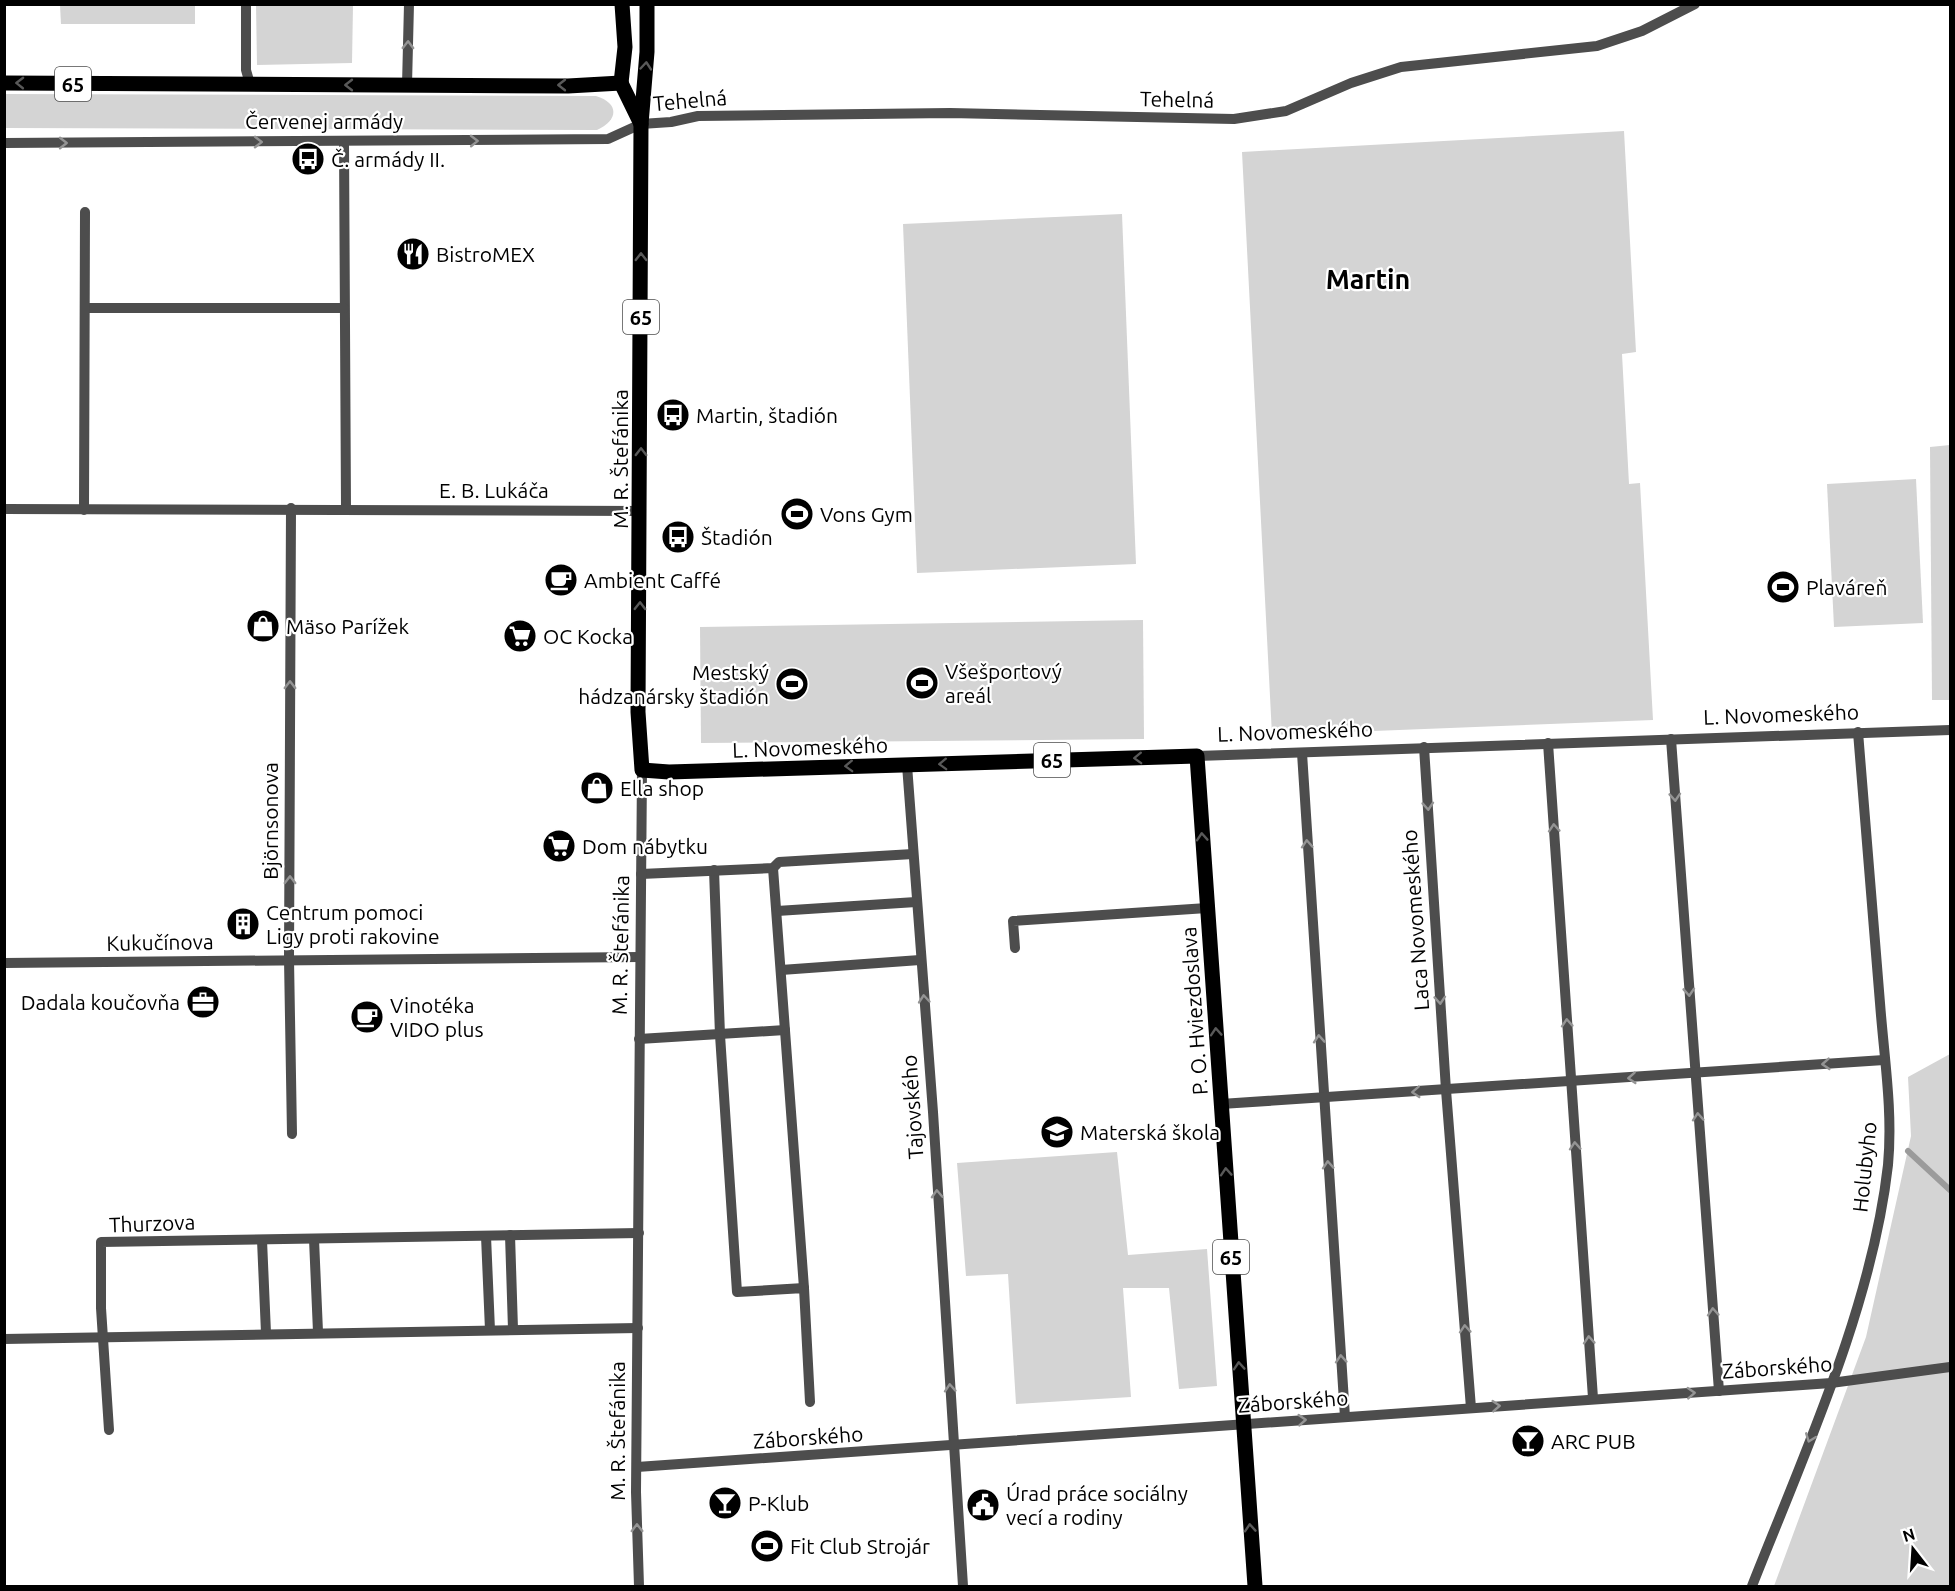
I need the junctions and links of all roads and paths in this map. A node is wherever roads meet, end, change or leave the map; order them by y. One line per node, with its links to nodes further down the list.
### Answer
1 (246, 4): 8 (street)
2 (409, 4): 9 (street, one-way to 2)
3 (622, 4): 7 (main road)
4 (647, 4): 10 (main road, 65, one-way to 4)
5 (1695, 4): 10 (street, Tehelná)
6 (4, 83): 8 (main road, Červenej armády / 65, one-way to 6)
7 (621, 83): 9 (main road, Červenej armády / 65, one-way to 9); 10 (main road)
8 (250, 84): 9 (main road, Červenej armády / 65, one-way to 8)
9 (407, 85)
10 (641, 124): 11 (street, Červenej armády, one-way to 10); 20 (main road, M. R. Štefánika / 65, one-way to 10)
11 (344, 142): 12 (street, Červenej armády, one-way to 11); 15 (street)
12 (4, 143)
13 (85, 212): 14 (street)
14 (85, 308): 15 (street); 19 (street)
15 (344, 308): 17 (street)
16 (291, 508): 17 (street, E. B. Lukáča); 19 (street, E. B. Lukáča); 39 (street, Björnsonova, one-way to 16)
17 (346, 508): 20 (street, E. B. Lukáča)
18 (4, 510): 19 (street, E. B. Lukáča)
19 (84, 510)
20 (641, 511): 29 (main road, M. R. Štefánika / 65, one-way to 20)
21 (1950, 730): 22 (street, L. Novomeského)
22 (1858, 732): 23 (street, L. Novomeského); 46 (street, Holubyho)
23 (1671, 739): 24 (street, L. Novomeského); 47 (street, one-way to 47)
24 (1548, 743): 25 (street, L. Novomeského); 48 (street, one-way to 24)
25 (1424, 747): 26 (street, L. Novomeského); 49 (street, Laca Novomeského, one-way to 49)
26 (1302, 753): 27 (street, L. Novomeského); 50 (street, one-way to 26)
27 (1197, 756): 28 (main road, L. Novomeského / 65, one-way to 28); 35 (main road, P. O. Hviezdoslava / 65, one-way to 27)
28 (907, 765): 29 (main road, L. Novomeského / 65, one-way to 29); 30 (street, Tajovského)
29 (642, 770): 33 (street, M. R. Štefánika)
30 (913, 854): 31 (street); 34 (street, Tajovského)
31 (773, 868): 32 (street); 36 (street)
32 (714, 870): 33 (street); 44 (street)
33 (641, 874): 38 (street, M. R. Štefánika)
34 (916, 902): 36 (street); 40 (street, Tajovského)
35 (1207, 908): 37 (street); 51 (main road, P. O. Hviezdoslava / 65, one-way to 35)
36 (777, 911): 42 (street)
37 (1015, 948)
38 (640, 957): 39 (street, Kukučínova); 45 (street, M. R. Štefánika)
39 (289, 959): 41 (street, Kukučínova); 52 (street, Björnsonova)
40 (920, 960): 42 (street); 75 (street, Tajovského, one-way to 40)
41 (4, 963)
42 (781, 970): 43 (street)
43 (785, 1030): 44 (street); 58 (street)
44 (720, 1035): 45 (street); 58 (street)
45 (639, 1039): 53 (street, M. R. Štefánika)
46 (1884, 1060): 47 (street, one-way to 47); 67 (street, Holubyho)
47 (1694, 1074): 48 (street, one-way to 48); 68 (street, one-way to 47)
48 (1571, 1081): 49 (street); 69 (street, one-way to 48)
49 (1446, 1090): 50 (street, one-way to 50); 71 (street, Laca Novomeského, one-way to 49)
50 (1323, 1097): 51 (street); 72 (street, one-way to 50)
51 (1221, 1104): 73 (main road, P. O. Hviezdoslava / 65, one-way to 51)
52 (292, 1134)
53 (639, 1233): 54 (street, Thurzova); 59 (street, M. R. Štefánika)
54 (510, 1235): 55 (street, Thurzova); 60 (street)
55 (486, 1236): 56 (street, Thurzova); 61 (street)
56 (314, 1239): 57 (street, Thurzova); 62 (street)
57 (262, 1240): 63 (street); 64 (street, Thurzova)
58 (804, 1288): 70 (street)
59 (639, 1328): 60 (street); 76 (street, M. R. Štefánika)
60 (513, 1329): 61 (street)
61 (490, 1330): 62 (street)
62 (318, 1332): 63 (street)
63 (266, 1333): 64 (street)
64 (103, 1338): 65 (street); 74 (street, Thurzova)
65 (4, 1339)
66 (1950, 1367): 67 (street, Záborského)
67 (1831, 1383): 68 (street, Záborského); 80 (street, Holubyho, one-way to 80)
68 (1719, 1391): 69 (street, Záborského, one-way to 68)
69 (1593, 1398): 71 (street, Záborského, one-way to 69)
70 (810, 1402)
71 (1471, 1408): 72 (street, Záborského)
72 (1345, 1417): 73 (street, Záborského, one-way to 72)
73 (1243, 1424): 75 (street, Záborského); 79 (main road, P. O. Hviezdoslava / 65, one-way to 73)
74 (109, 1430)
75 (954, 1447): 76 (street, Záborského); 78 (street, Tajovského)
76 (637, 1467): 77 (street, M. R. Štefánika, one-way to 76)
77 (639, 1587)
78 (963, 1587)
79 (1255, 1587)
80 (1752, 1587)

